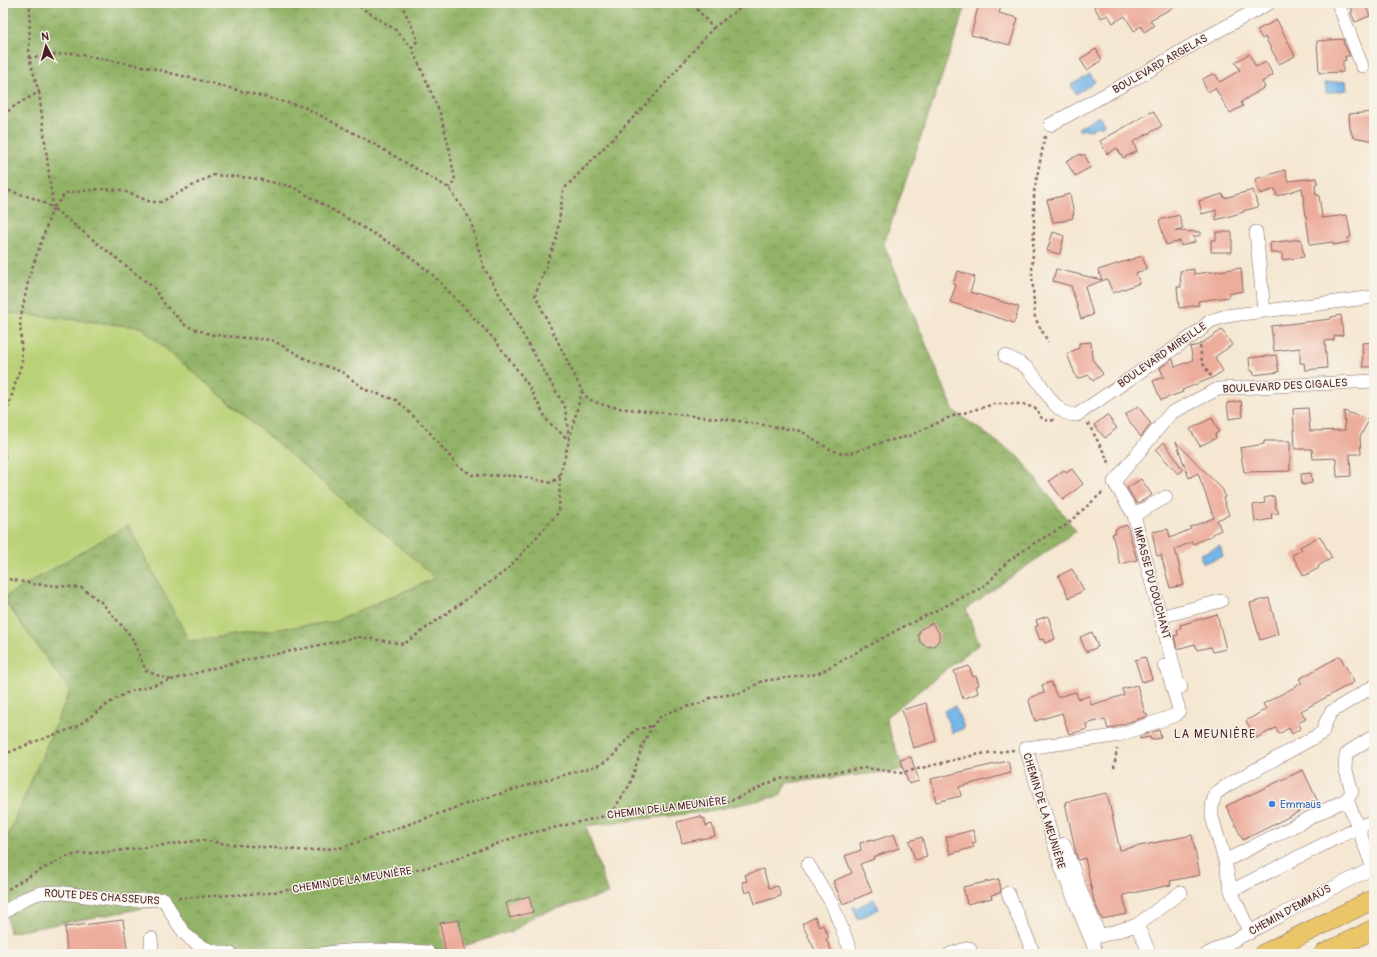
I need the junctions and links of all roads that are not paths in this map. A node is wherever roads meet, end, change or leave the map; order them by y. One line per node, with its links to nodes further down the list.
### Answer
1 (1269, 3): 4 (street, BOULEVARD ARGELAS)
2 (1338, 3): 3 (street)
3 (1362, 66)
4 (1050, 125)
5 (1256, 232): 7 (street)
6 (1374, 298): 7 (street, BOULEVARD MIREILLE)
7 (1264, 311): 8 (street, BOULEVARD MIREILLE)
8 (1005, 356)
9 (1374, 381): 10 (street, BOULEVARD DES CIGALES)
10 (1114, 482): 12 (street, IMPASSE DU COUCHANT)
11 (1166, 498): 12 (street)
12 (1134, 515): 14 (street, IMPASSE DU COUCHANT)
13 (1222, 601): 14 (street)
14 (1160, 617): 17 (street, IMPASSE DU COUCHANT)
15 (1164, 666): 43 (street, CHEMIN DE LA MEUNIÈRE)
16 (1374, 686): 23 (street)
17 (1181, 687)
18 (1374, 736): 19 (street)
19 (1347, 799): 21 (street); 23 (street)
20 (1374, 821): 21 (street)
21 (1358, 827): 25 (street); 26 (street)
22 (1064, 844): 31 (street)
23 (1225, 861): 26 (street)
24 (808, 864): 39 (street)
25 (1374, 868): 33 (street, CHEMIN D'EMMAÜS)
26 (1231, 891): 33 (street)
27 (1181, 892): 31 (street)
28 (1008, 893): 42 (street)
29 (1374, 898): 46 (highway)
30 (3, 913): 37 (street, ROUTE DES CHASSEURS)
31 (1137, 925): 44 (street)
32 (1374, 928): 47 (highway)
33 (1250, 933): 45 (street, CHEMIN D'EMMAÜS)
34 (151, 938): 36 (street)
35 (428, 952): 38 (street)
36 (152, 954)
37 (231, 954)
38 (323, 954)
39 (852, 954)
40 (950, 954): 41 (street)
41 (972, 954)
42 (1034, 954)
43 (1097, 954)
44 (1150, 954)
45 (1207, 954)
46 (1263, 954)
47 (1323, 954)

